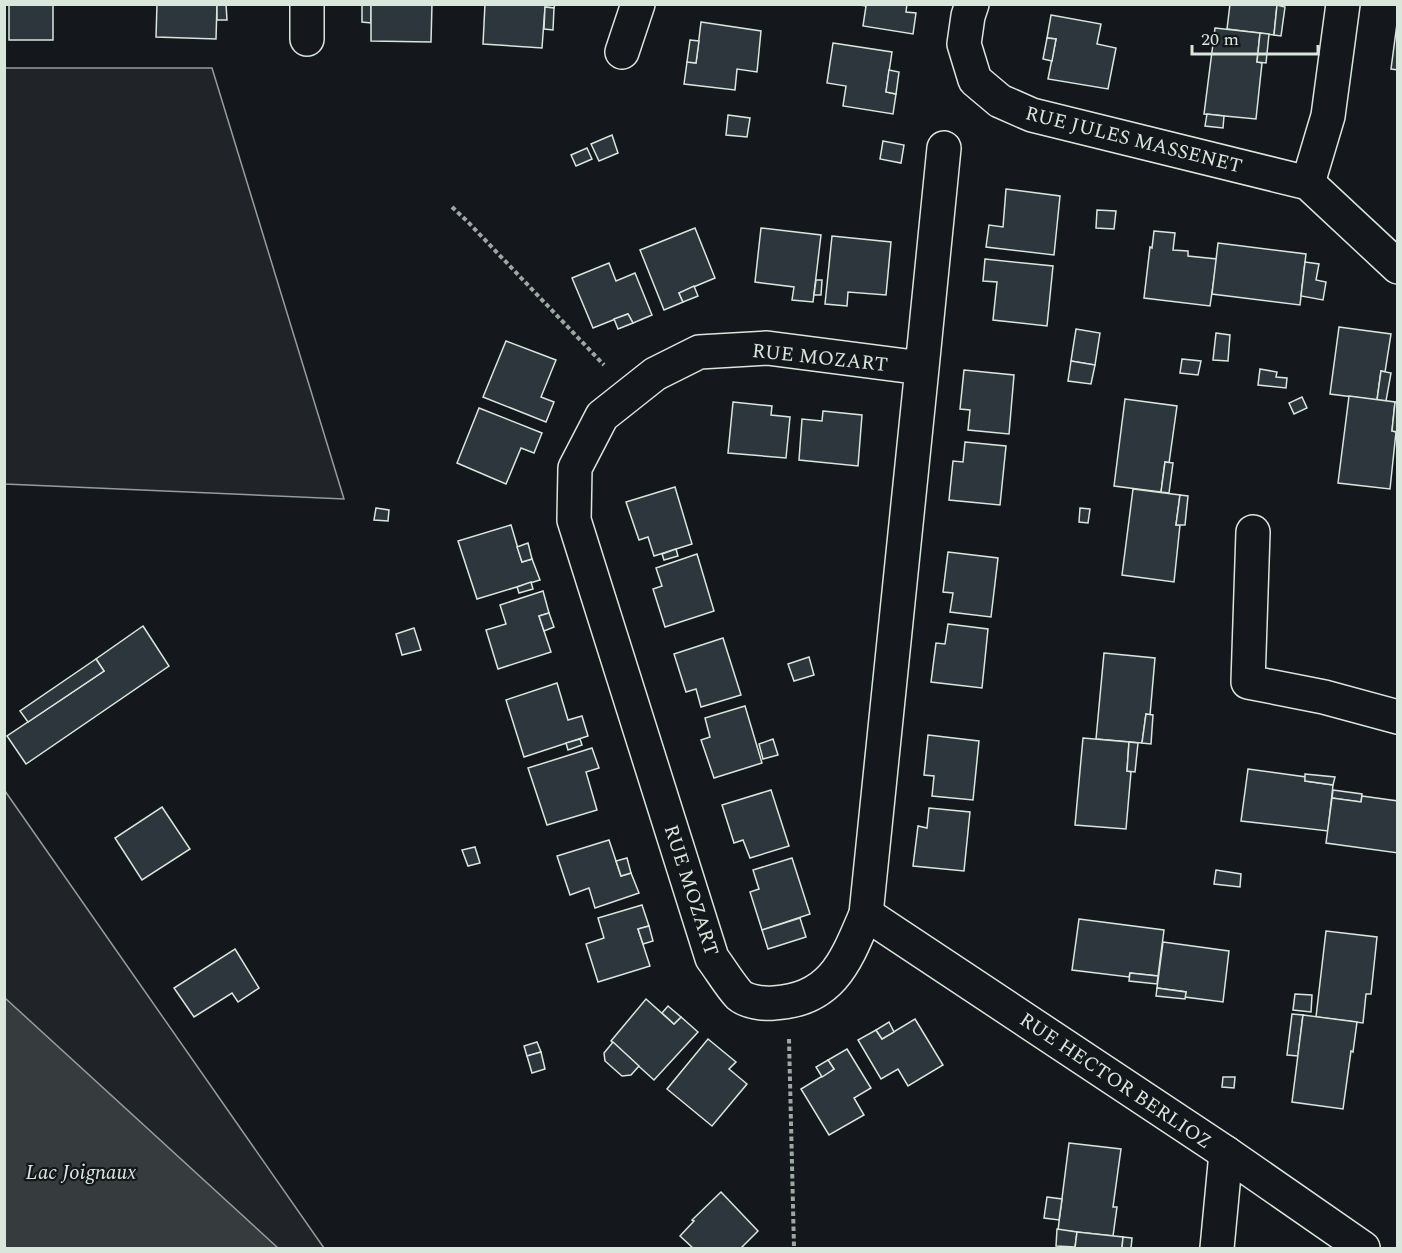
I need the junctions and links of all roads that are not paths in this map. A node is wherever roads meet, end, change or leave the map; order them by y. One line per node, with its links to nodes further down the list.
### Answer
1 (307, 4): 5 (street)
2 (638, 4): 6 (street)
3 (972, 4): 8 (street, RUE JULES MASSENET)
4 (1343, 4): 8 (street)
5 (307, 39)
6 (622, 52)
7 (945, 148): 10 (street, RUE MOZART)
8 (1308, 183): 9 (street)
9 (1398, 267)
10 (922, 368): 13 (street, RUE MOZART); 13 (street, RUE MOZART)
11 (1253, 532): 12 (street)
12 (1398, 717)
13 (866, 914): 14 (street, RUE HECTOR BERLIOZ)
14 (1226, 1153): 15 (street); 16 (street, RUE HECTOR BERLIOZ)
15 (1217, 1248)
16 (1363, 1248)

